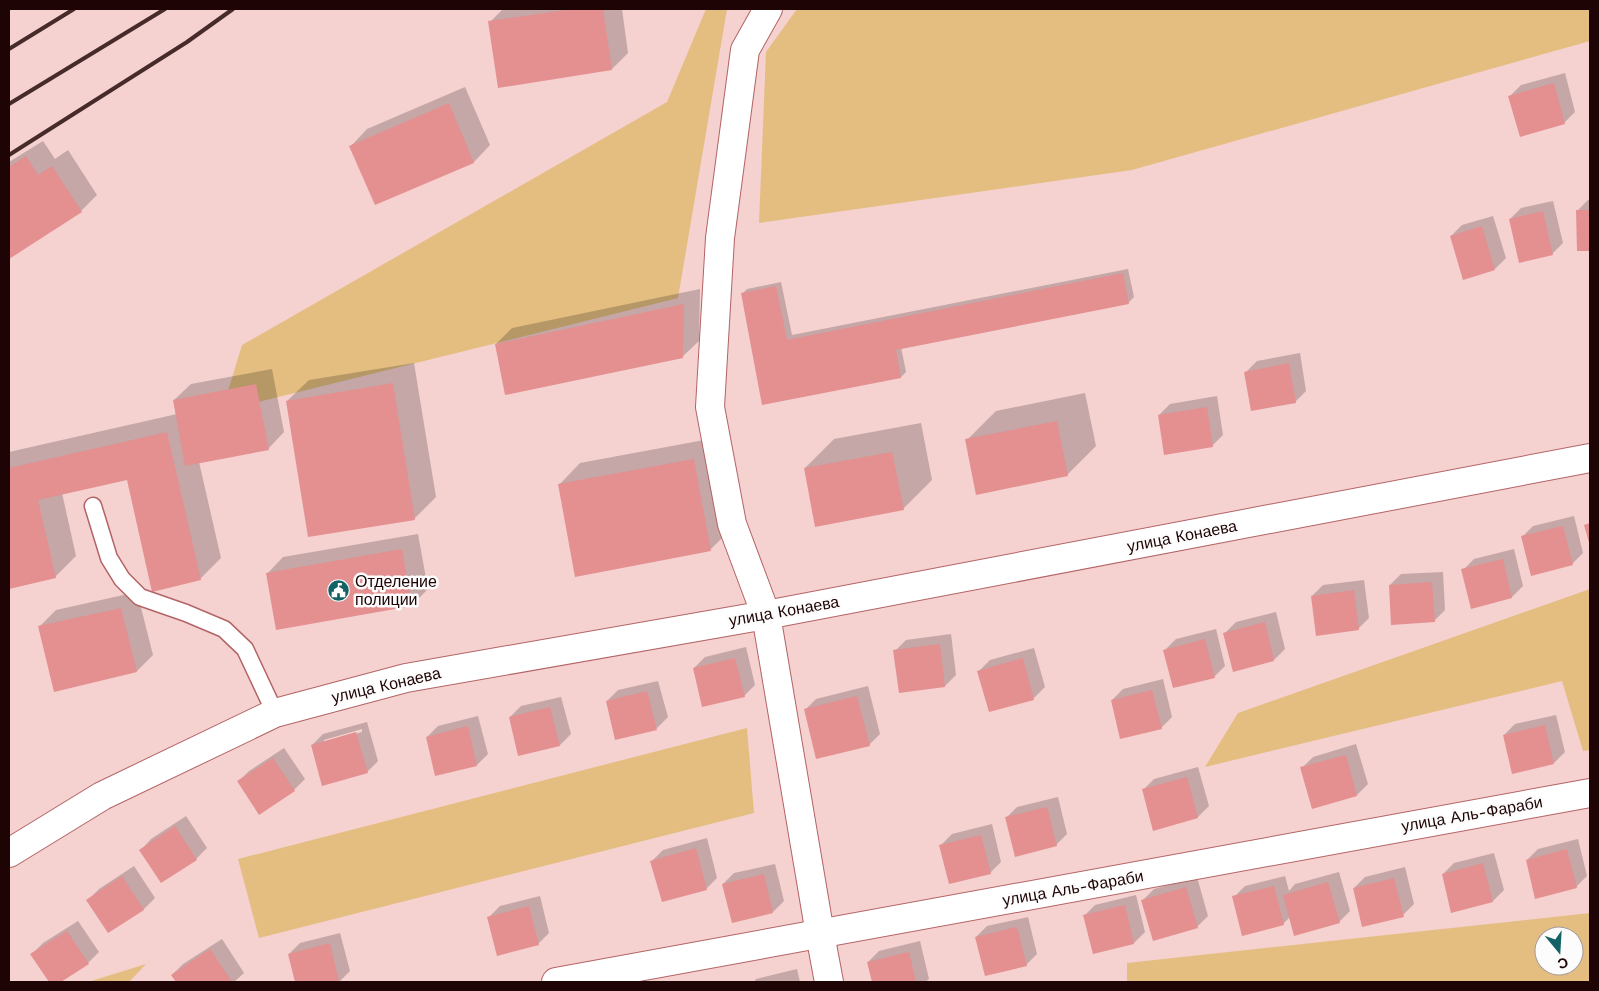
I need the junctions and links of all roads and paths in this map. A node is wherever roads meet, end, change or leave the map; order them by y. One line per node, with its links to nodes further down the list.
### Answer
1 (768, 9): 4 (street)
2 (1590, 458): 4 (street, улица Конаева)
3 (94, 506): 5 (lane)
4 (766, 615): 5 (street, улица Конаева); 8 (street)
5 (275, 713): 7 (street, улица Конаева)
6 (1590, 792): 8 (street, улица Аль-Фараби)
7 (9, 853)
8 (820, 934): 9 (street, улица Аль-Фараби); 10 (street)
9 (556, 982)
10 (830, 982)

